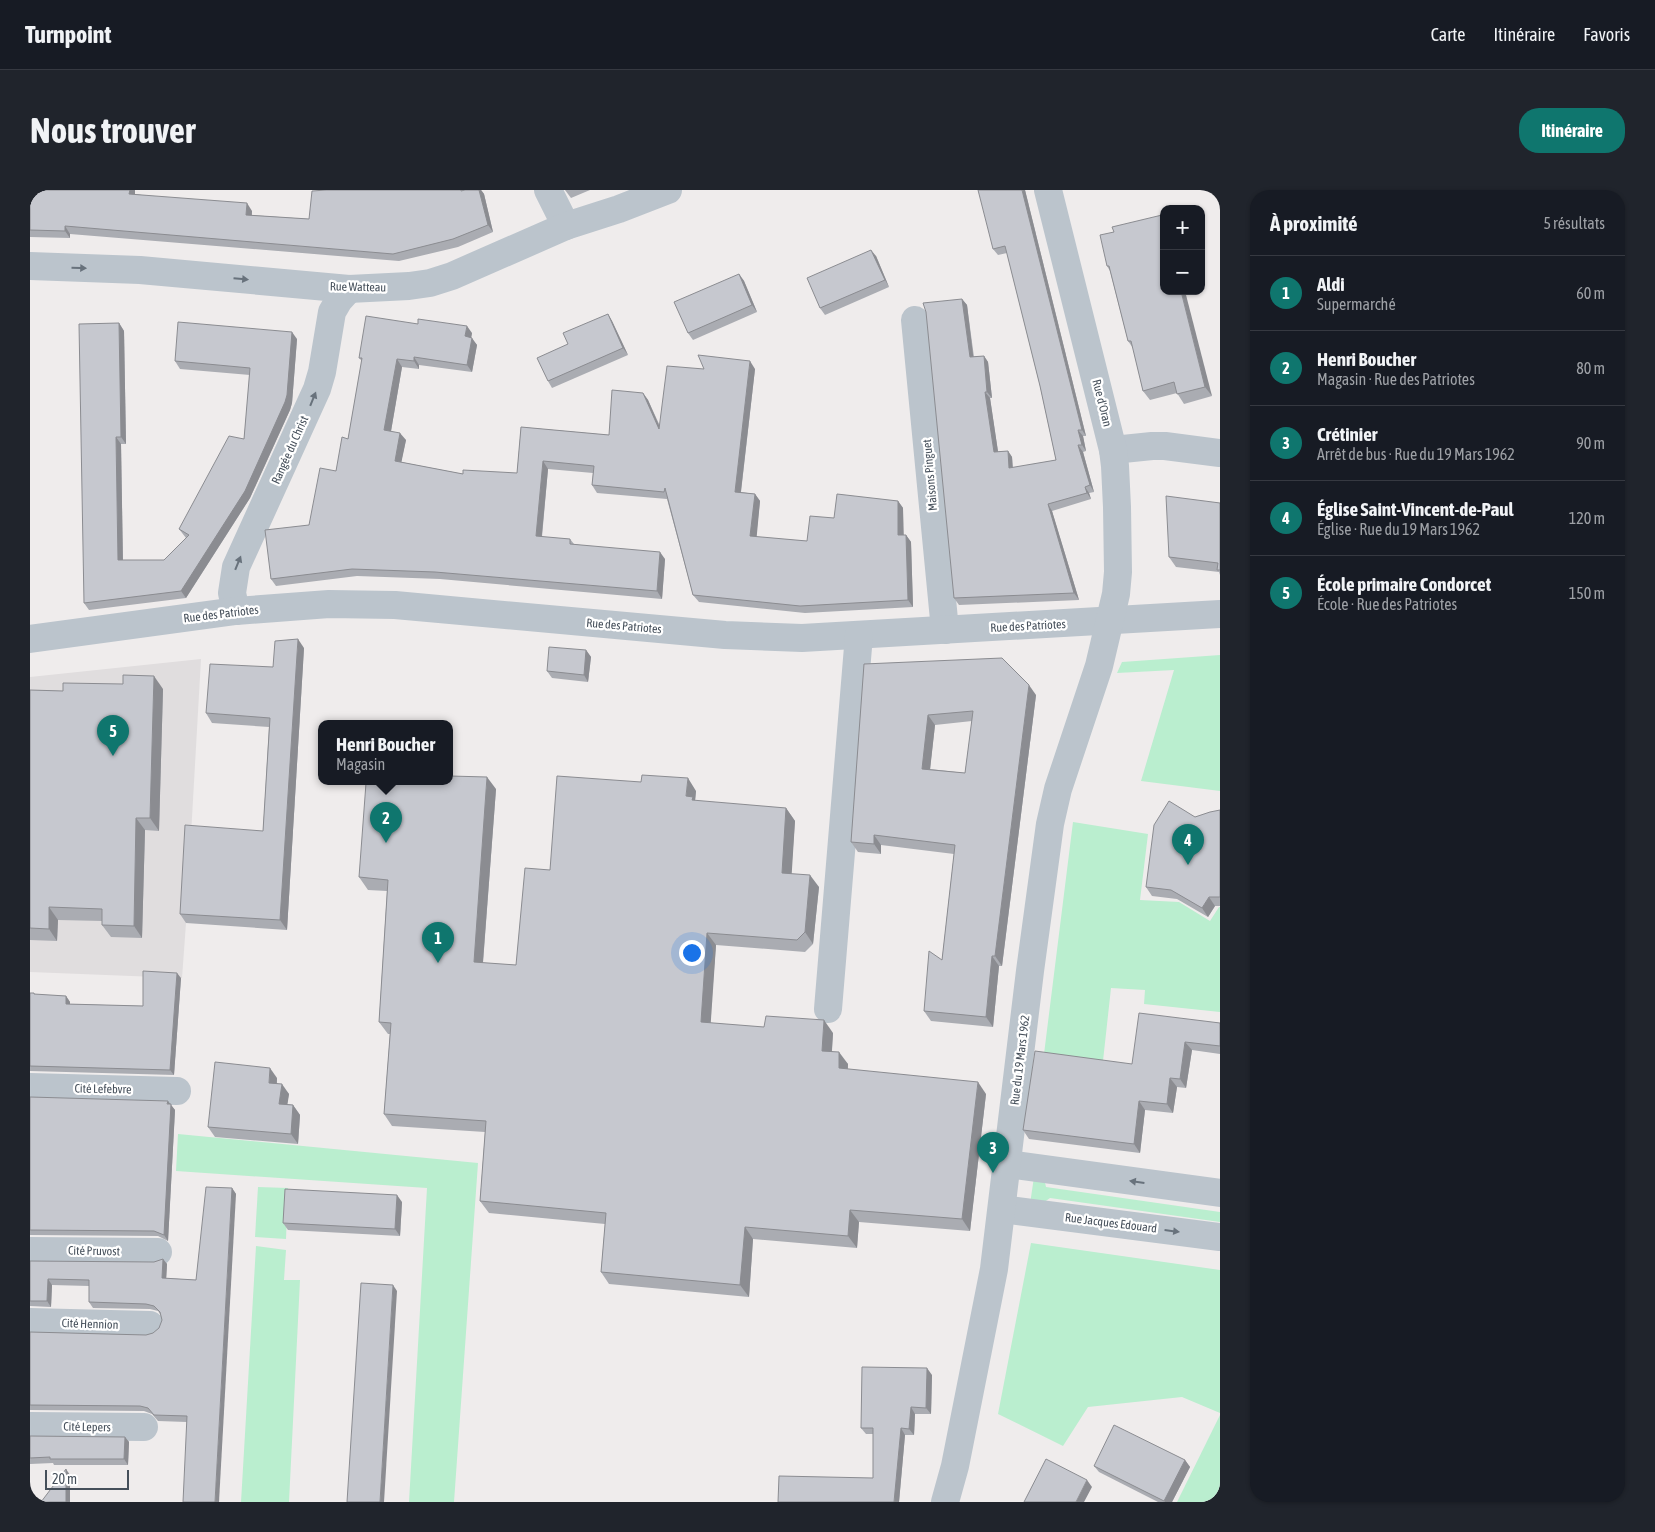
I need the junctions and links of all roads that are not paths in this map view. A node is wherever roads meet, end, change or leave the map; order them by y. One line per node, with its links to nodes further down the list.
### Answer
1 (548, 190): 4 (street)
2 (668, 190): 4 (street, Rue Watteau)
3 (1048, 190): 8 (street, Rue d'Oran)
4 (566, 226): 6 (street, Rue Watteau)
5 (30, 266): 6 (street, Rue Watteau, one-way to 6)
6 (349, 289): 10 (street, Rangée du Christ, one-way to 6)
7 (915, 320): 13 (street, Maisons Pinguet)
8 (1113, 450): 9 (street); 12 (street, Rue d'Oran)
9 (1220, 453)
10 (236, 611): 14 (street, Rue des Patriotes); 15 (street, Rue des Patriotes)
11 (1220, 614): 12 (street, Rue des Patriotes)
12 (1110, 621): 13 (street, Rue des Patriotes); 19 (street, Rue du 19 Mars 1962)
13 (945, 630): 14 (street, Rue des Patriotes)
14 (859, 635): 16 (street)
15 (30, 639)
16 (828, 1009)
17 (30, 1087): 18 (street, Cité Lefebvre)
18 (177, 1090)
19 (1008, 1164): 20 (street, one-way to 19); 21 (street, Rue du 19 Mars 1962)
20 (1220, 1193)
21 (1002, 1210): 22 (street, Rue Jacques Edouard, one-way to 22); 29 (street, Rue du 19 Mars 1962)
22 (1220, 1237)
23 (30, 1251): 24 (street, Cité Pruvost)
24 (158, 1252)
25 (30, 1322): 26 (street, Cité Hennion)
26 (150, 1326)
27 (30, 1426): 28 (street, Cité Lepers)
28 (144, 1427)
29 (945, 1502)

